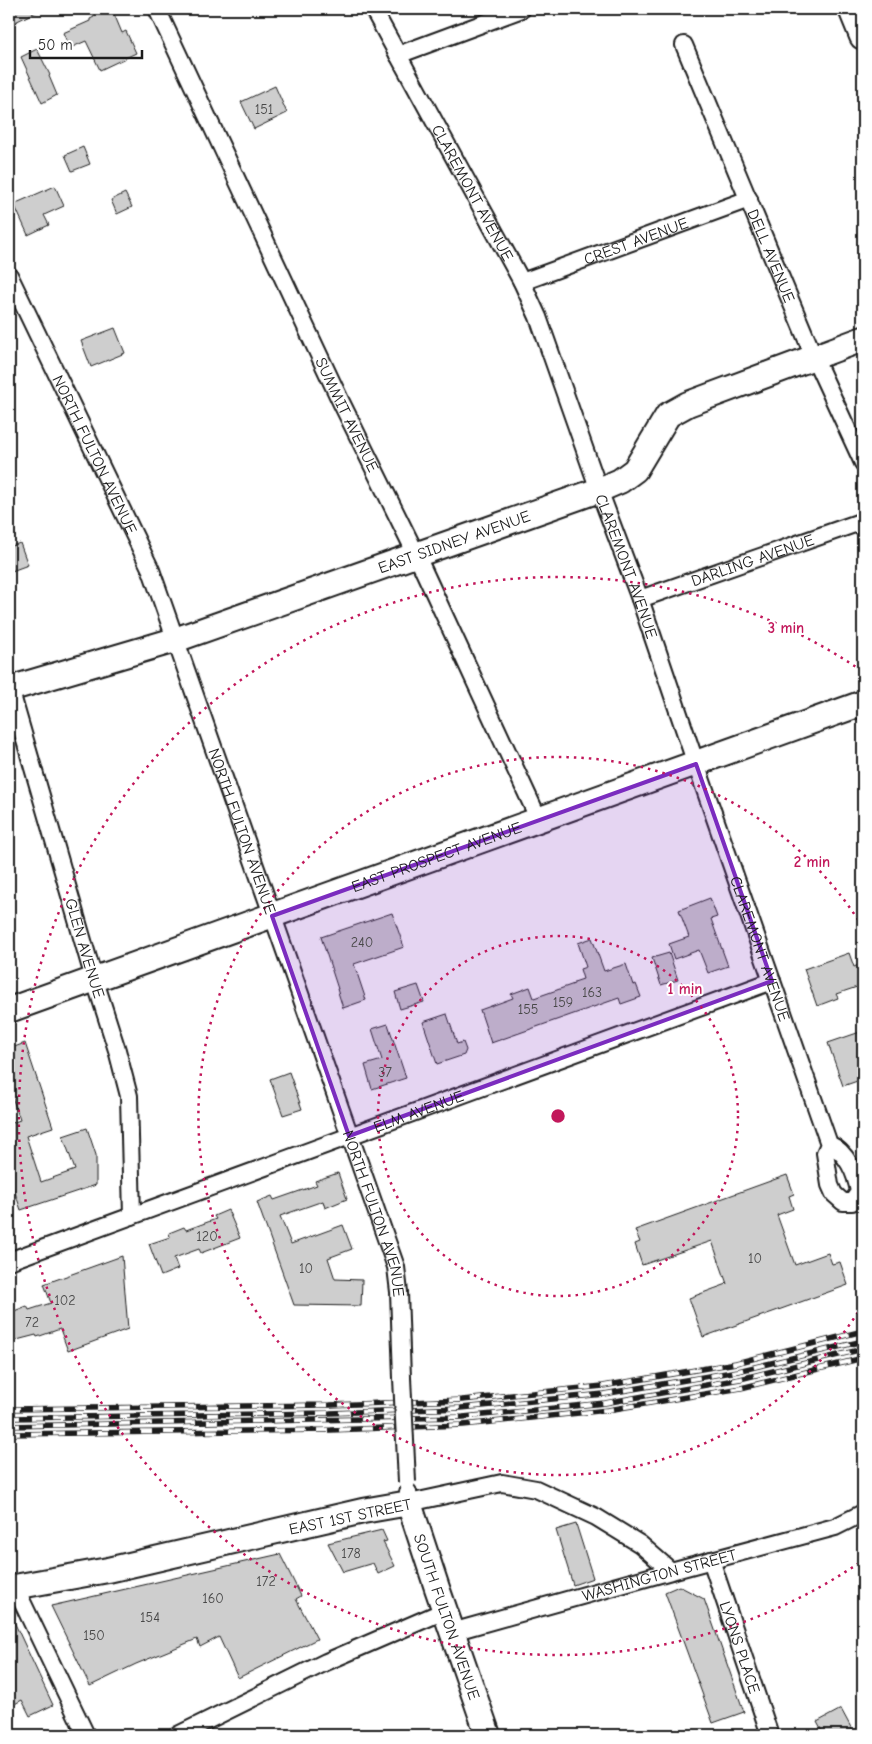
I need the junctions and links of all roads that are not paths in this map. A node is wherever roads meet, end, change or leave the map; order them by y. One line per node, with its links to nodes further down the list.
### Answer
1 (157, 9): 16 (street, SUMMIT AVENUE)
2 (373, 9): 7 (street, CLAREMONT AVENUE)
3 (522, 9): 7 (street)
4 (852, 9): 5 (main road)
5 (863, 36)
6 (684, 44): 8 (street, DELL AVENUE)
7 (398, 55): 10 (street, CLAREMONT AVENUE)
8 (749, 200): 10 (street, CREST AVENUE); 12 (street, DELL AVENUE)
9 (9, 275): 18 (street, NORTH FULTON AVENUE)
10 (522, 282): 14 (street, CLAREMONT AVENUE)
11 (863, 339): 12 (street, EAST SIDNEY AVENUE)
12 (814, 357): 13 (street, DELL AVENUE); 14 (street, EAST SIDNEY AVENUE)
13 (863, 463)
14 (599, 490): 16 (street, EAST SIDNEY AVENUE); 17 (street, CLAREMONT AVENUE)
15 (863, 521): 17 (street, DARLING AVENUE)
16 (416, 554): 18 (street, EAST SIDNEY AVENUE); 22 (street, SUMMIT AVENUE)
17 (640, 599): 21 (street, CLAREMONT AVENUE)
18 (175, 640): 19 (street, EAST SIDNEY AVENUE); 23 (street, NORTH FULTON AVENUE)
19 (9, 688): 24 (street, GLEN AVENUE)
20 (863, 704): 21 (street, EAST PROSPECT AVENUE)
21 (696, 764): 22 (street, EAST PROSPECT AVENUE); 25 (street, CLAREMONT AVENUE)
22 (539, 820): 23 (street, EAST PROSPECT AVENUE)
23 (272, 916): 24 (street, EAST PROSPECT AVENUE); 27 (street, NORTH FULTON AVENUE)
24 (95, 980): 26 (street, EAST PROSPECT AVENUE); 30 (street, GLEN AVENUE)
25 (772, 981): 27 (street, ELM AVENUE); 28 (street, CLAREMONT AVENUE)
26 (9, 1010)
27 (349, 1136): 30 (street, ELM AVENUE); 32 (street, NORTH FULTON AVENUE, bridge)
28 (830, 1144): 29 (street, CLAREMONT AVENUE); 29 (street, CLAREMONT AVENUE)
29 (858, 1203)
30 (132, 1216): 31 (street, ELM AVENUE)
31 (9, 1261)
32 (404, 1407): 33 (street, SOUTH FULTON AVENUE, bridge)
33 (408, 1492): 36 (street, EAST 1ST STREET); 37 (street, EAST 1ST STREET); 38 (street, SOUTH FULTON AVENUE)
34 (863, 1513): 35 (street, WASHINGTON STREET)
35 (710, 1560): 36 (street, WASHINGTON STREET); 42 (street, LYONS PLACE)
36 (671, 1571): 38 (street, WASHINGTON STREET)
37 (12, 1587): 39 (street)
38 (448, 1621): 40 (street, WASHINGTON STREET); 41 (street, SOUTH FULTON AVENUE)
39 (86, 1735)
40 (178, 1735)
41 (488, 1735)
42 (770, 1735)

